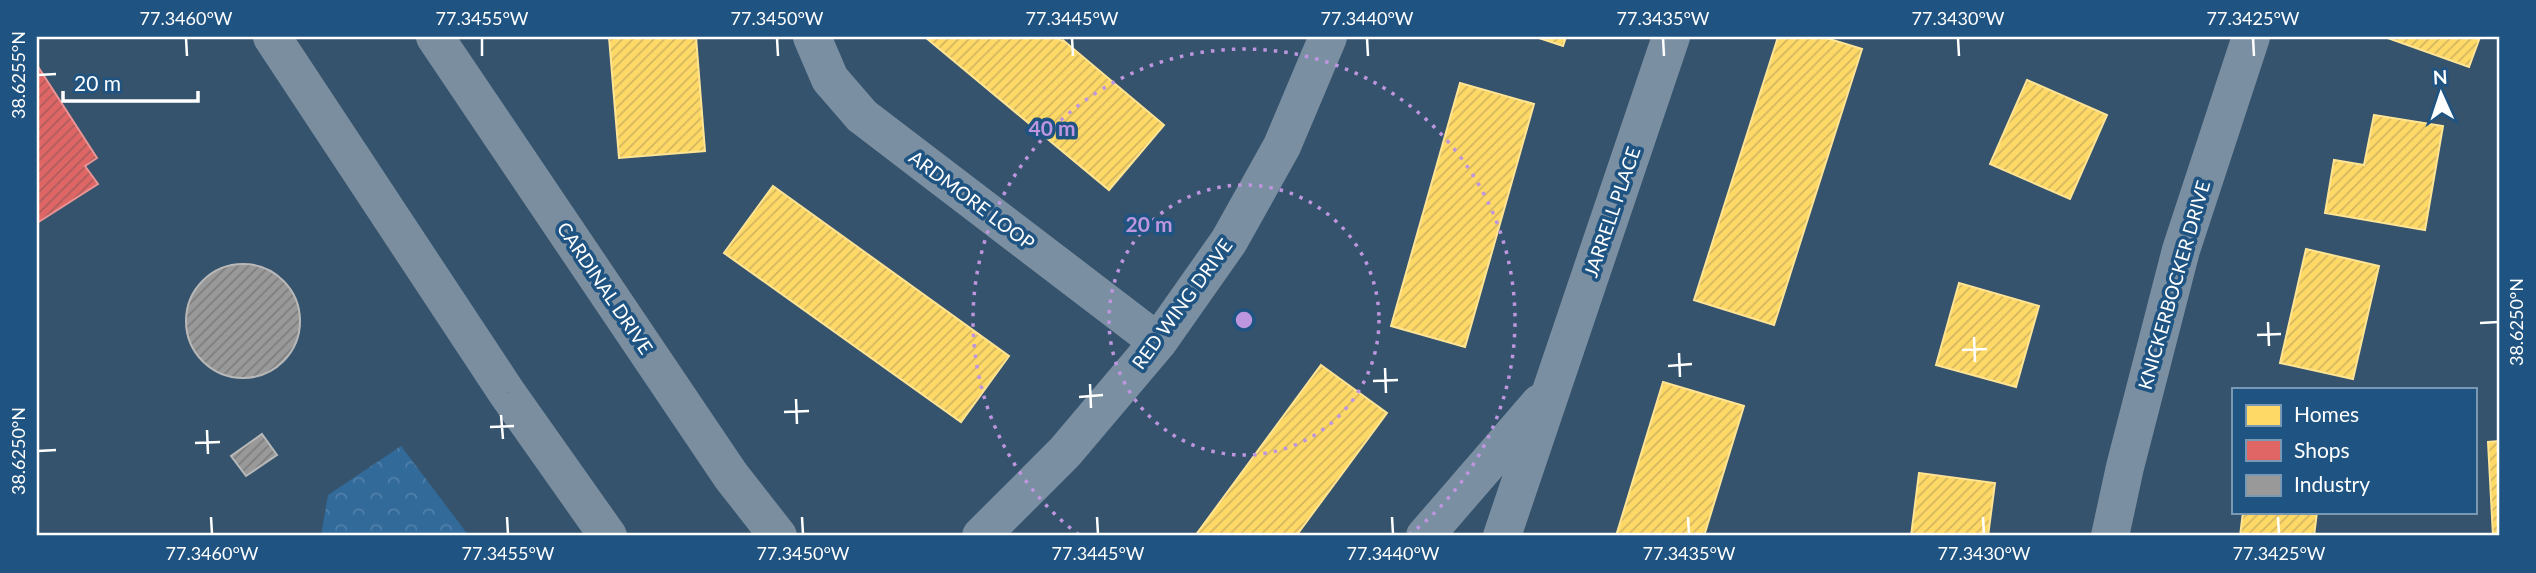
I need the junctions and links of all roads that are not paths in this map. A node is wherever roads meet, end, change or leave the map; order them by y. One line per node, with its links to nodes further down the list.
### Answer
1 (272, 37): 9 (main road)
2 (435, 37): 10 (main road, CARDINAL DRIVE)
3 (812, 37): 7 (street, ARDMORE LOOP)
4 (1328, 37): 7 (street, RED WING DRIVE)
5 (1671, 37): 8 (street, JARRELL PLACE)
6 (2251, 37): 14 (street, KNICKERBOCKER DRIVE)
7 (1158, 342): 11 (street, RED WING DRIVE)
8 (1553, 387): 12 (street, JARRELL PLACE); 13 (street, JARRELL PLACE)
9 (608, 536)
10 (778, 536)
11 (982, 536)
12 (1425, 536)
13 (1502, 536)
14 (2109, 536)

